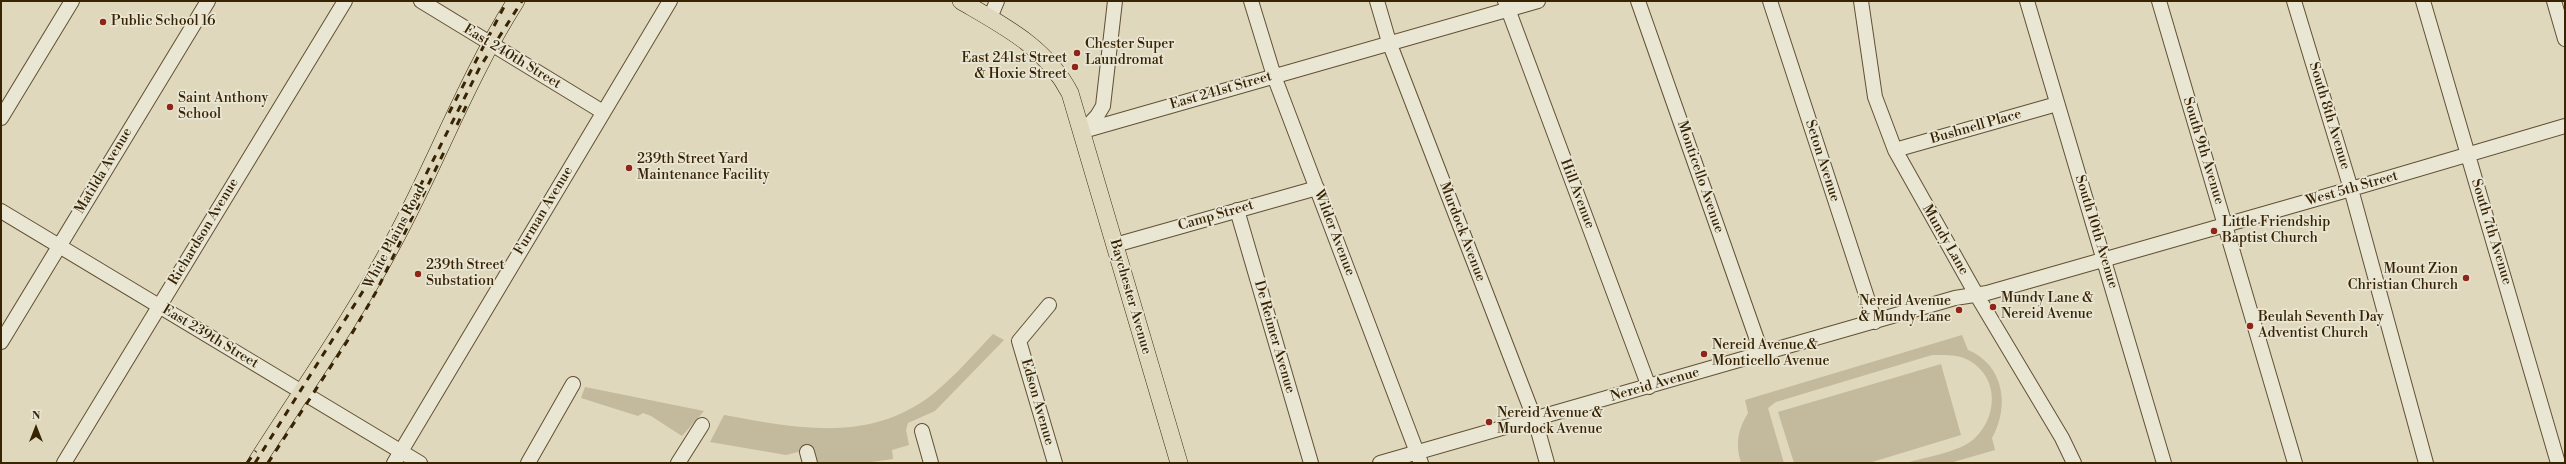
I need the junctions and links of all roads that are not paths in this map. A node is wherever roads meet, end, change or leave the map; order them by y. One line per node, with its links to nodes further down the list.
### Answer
1 (72, 1): 29 (street)
2 (208, 1): 39 (street, Matilda Avenue)
3 (345, 1): 44 (street, Richardson Avenue)
4 (421, 1): 25 (street, East 240th Street)
5 (516, 1): 25 (main road, White Plains Road)
6 (670, 1): 28 (street, Furman Avenue)
7 (961, 1): 22 (main road)
8 (997, 1): 22 (street)
9 (1115, 1): 31 (street)
10 (1251, 1): 26 (street, Wilder Avenue)
11 (1377, 1): 24 (street, Murdock Avenue)
12 (1538, 1): 21 (street, East 241st Street)
13 (1638, 1): 47 (street, Monticello Avenue)
14 (1770, 1): 45 (street, Seton Avenue)
15 (1861, 1): 32 (street, Mundy Lane)
16 (2027, 1): 27 (street, South 10th Avenue)
17 (2159, 1): 38 (street, South 9th Avenue)
18 (2294, 1): 35 (street, South 8th Avenue)
19 (2423, 1): 33 (street, South 7th Avenue)
20 (2554, 1): 23 (street)
21 (1506, 5): 24 (street, East 241st Street); 49 (street, Hill Avenue)
22 (990, 18): 31 (main road)
23 (2565, 39)
24 (1389, 42): 26 (street, East 241st Street); 51 (street, Murdock Avenue)
25 (491, 44): 28 (street, East 240th Street); 50 (main road, White Plains Road)
26 (1274, 76): 31 (street, East 241st Street); 34 (street, Wilder Avenue)
27 (2057, 104): 32 (street, Bushnell Place); 41 (street, South 10th Avenue)
28 (604, 112): 54 (street, Furman Avenue)
29 (1, 118)
30 (2565, 126): 33 (street, West 5th Street)
31 (1083, 131): 40 (main road, Baychester Avenue)
32 (1895, 150): 42 (street, Mundy Lane)
33 (2468, 154): 35 (street, West 5th Street); 71 (street, South 7th Avenue)
34 (1317, 188): 36 (street, Camp Street); 55 (street, Wilder Avenue)
35 (2351, 190): 38 (street, West 5th Street); 70 (street, South 8th Avenue)
36 (1237, 210): 40 (street, Camp Street); 64 (street, De Reimer Avenue)
37 (1, 211): 39 (street, East 239th Street)
38 (2225, 225): 41 (street, West 5th Street); 69 (street, South 9th Avenue)
39 (59, 245): 44 (street, East 239th Street); 46 (street, Matilda Avenue)
40 (1115, 245): 63 (main road, Baychester Avenue)
41 (2105, 259): 42 (street, West 5th Street); 68 (street, South 10th Avenue)
42 (1976, 294): 45 (street, Nereid Avenue); 67 (street, Mundy Lane)
43 (1050, 304): 62 (street, Edson Avenue)
44 (159, 307): 50 (street, East 239th Street); 57 (street, Richardson Avenue)
45 (1875, 322): 47 (street, Nereid Avenue)
46 (1, 342)
47 (1762, 354): 49 (street, Nereid Avenue)
48 (573, 384): 60 (street)
49 (1649, 387): 51 (street, Nereid Avenue)
50 (302, 392): 54 (street, East 239th Street); 58 (main road, White Plains Road)
51 (1535, 420): 55 (street, Nereid Avenue); 66 (street, Murdock Avenue)
52 (702, 425): 56 (street)
53 (922, 431): 61 (street)
54 (397, 457): 59 (street, East 239th Street)
55 (1419, 458): 65 (street, Nereid Avenue)
56 (682, 460)
57 (64, 463)
58 (256, 463)
59 (420, 463)
60 (528, 463)
61 (931, 463)
62 (1055, 463)
63 (1179, 463)
64 (1311, 463)
65 (1380, 463)
66 (1547, 463)
67 (2074, 463)
68 (2164, 463)
69 (2294, 463)
70 (2426, 463)
71 (2558, 463)

